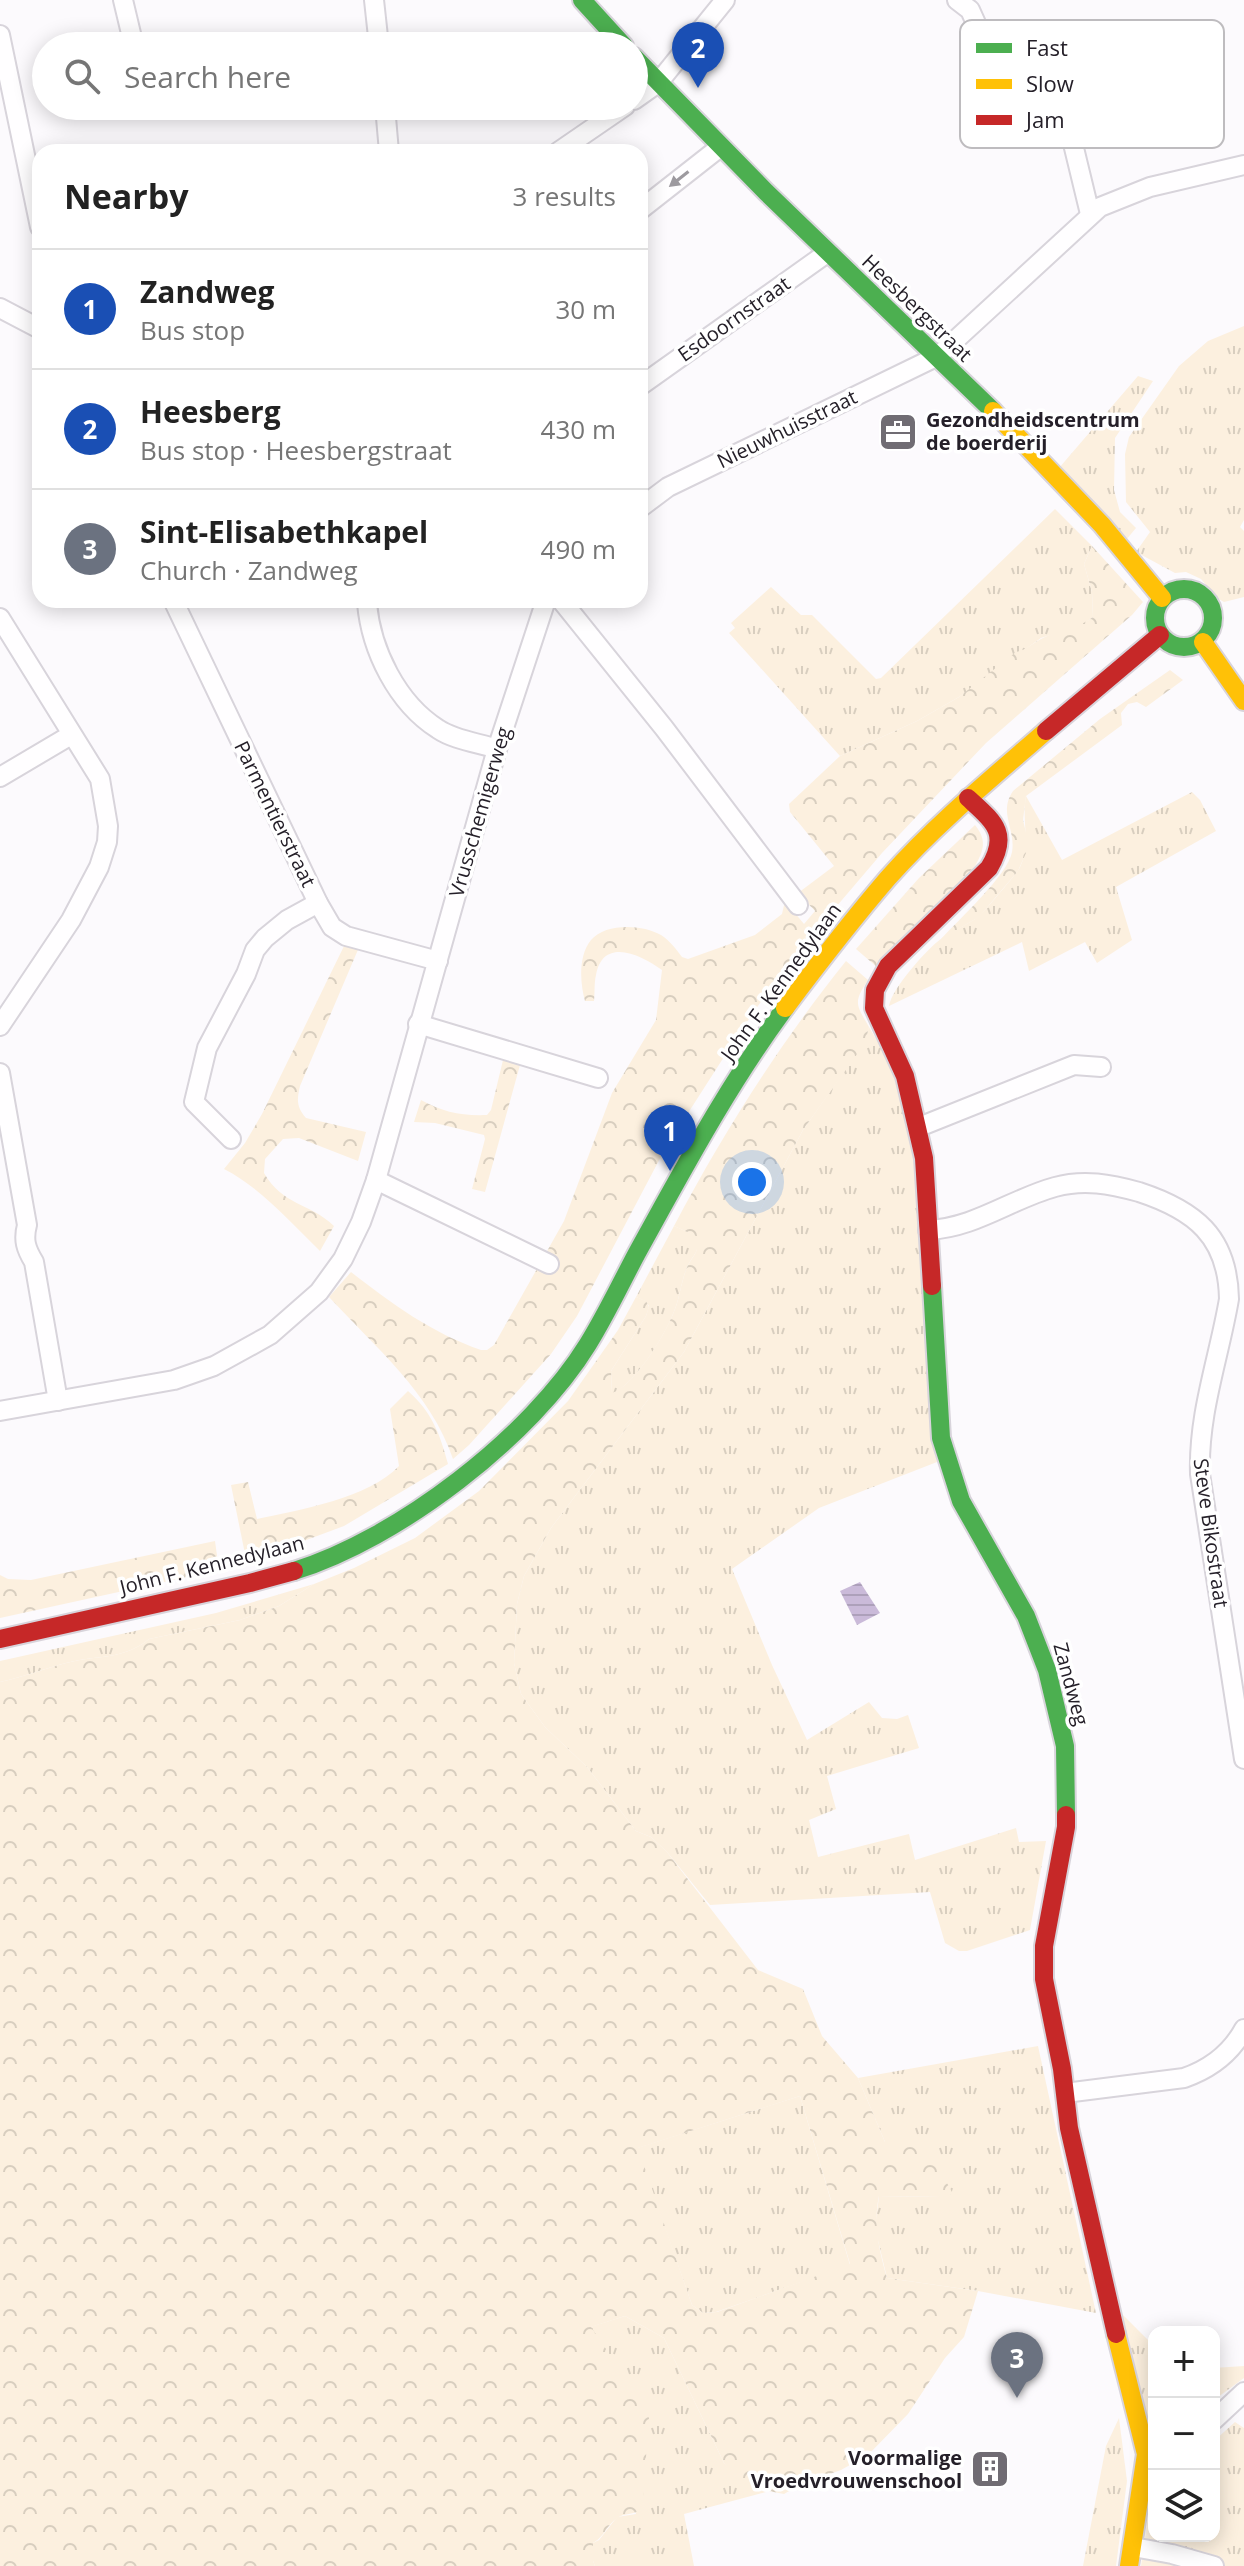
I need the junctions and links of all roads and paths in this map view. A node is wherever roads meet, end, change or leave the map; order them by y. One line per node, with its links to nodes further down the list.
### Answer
1 (123, 0): 7 (street)
2 (374, 0): 8 (street)
3 (582, 0): 9 (street)
4 (725, 0): 13 (street)
5 (957, 0): 6 (street)
6 (974, 20)
7 (131, 32)
8 (377, 32)
9 (611, 32)
10 (0, 35): 11 (street)
11 (3, 63): 22 (street)
12 (648, 72): 13 (street, Heesbergstraat)
13 (658, 83): 14 (street); 19 (street, Heesbergstraat)
14 (648, 90)
15 (386, 120): 17 (street)
16 (605, 120): 18 (street)
17 (388, 144)
18 (570, 144)
19 (719, 148): 23 (street, one-way to 23); 25 (street, Heesbergstraat)
20 (1074, 148): 24 (street)
21 (1244, 165): 24 (street, Nieuwhuisstraat)
22 (32, 192)
23 (648, 204)
24 (1090, 214): 28 (street, Nieuwhuisstraat)
25 (827, 253): 28 (street, Heesbergstraat); 29 (street, Esdoornstraat)
26 (0, 308): 27 (street)
27 (32, 325)
28 (938, 356): 30 (street, Nieuwhuisstraat); 31 (street, Heesbergstraat)
29 (648, 380)
30 (648, 502)
31 (1162, 598): 37 (street); 38 (street)
32 (177, 608): 44 (street, Parmentierstraat)
33 (367, 608): 41 (street)
34 (543, 608): 41 (street, Vrusschemigerweg)
35 (567, 608): 45 (street)
36 (0, 618): 40 (street)
37 (1160, 635): 38 (street); 43 (street, John F. Kennedylaan)
38 (1203, 642): 39 (street)
39 (1244, 701)
40 (71, 735): 42 (street); 48 (street)
41 (497, 749): 46 (street, Vrusschemigerweg)
42 (0, 777)
43 (968, 798): 52 (street, Zandweg); 61 (street, John F. Kennedylaan)
44 (318, 903): 46 (street, Parmentierstraat); 53 (street)
45 (798, 905)
46 (438, 961): 47 (street, Vrusschemigerweg)
47 (418, 1024): 51 (street); 54 (street, Vrusschemigerweg)
48 (0, 1026)
49 (1101, 1067): 52 (street)
50 (0, 1073): 59 (street)
51 (598, 1078)
52 (919, 1127): 55 (street, Zandweg)
53 (231, 1139)
54 (376, 1180): 56 (street); 59 (street, Vrusschemigerweg)
55 (928, 1230): 57 (street, Steve Bikostraat); 65 (street, Zandweg)
56 (549, 1264)
57 (1224, 1327): 58 (street); 62 (street, Steve Bikostraat)
58 (1244, 1331)
59 (58, 1401): 60 (street, Vrusschemigerweg)
60 (0, 1411)
61 (0, 1639)
62 (1238, 1672): 63 (street, Steve Bikostraat)
63 (1244, 1759)
64 (1244, 2029): 65 (street)
65 (1065, 2093): 68 (street, Zandweg)
66 (1244, 2392): 67 (street)
67 (1220, 2414)
68 (1148, 2446)
69 (1148, 2464): 70 (street, Zandweg)
70 (1133, 2547): 71 (street, Zandweg); 72 (street)
71 (1129, 2566)
72 (1214, 2566)

